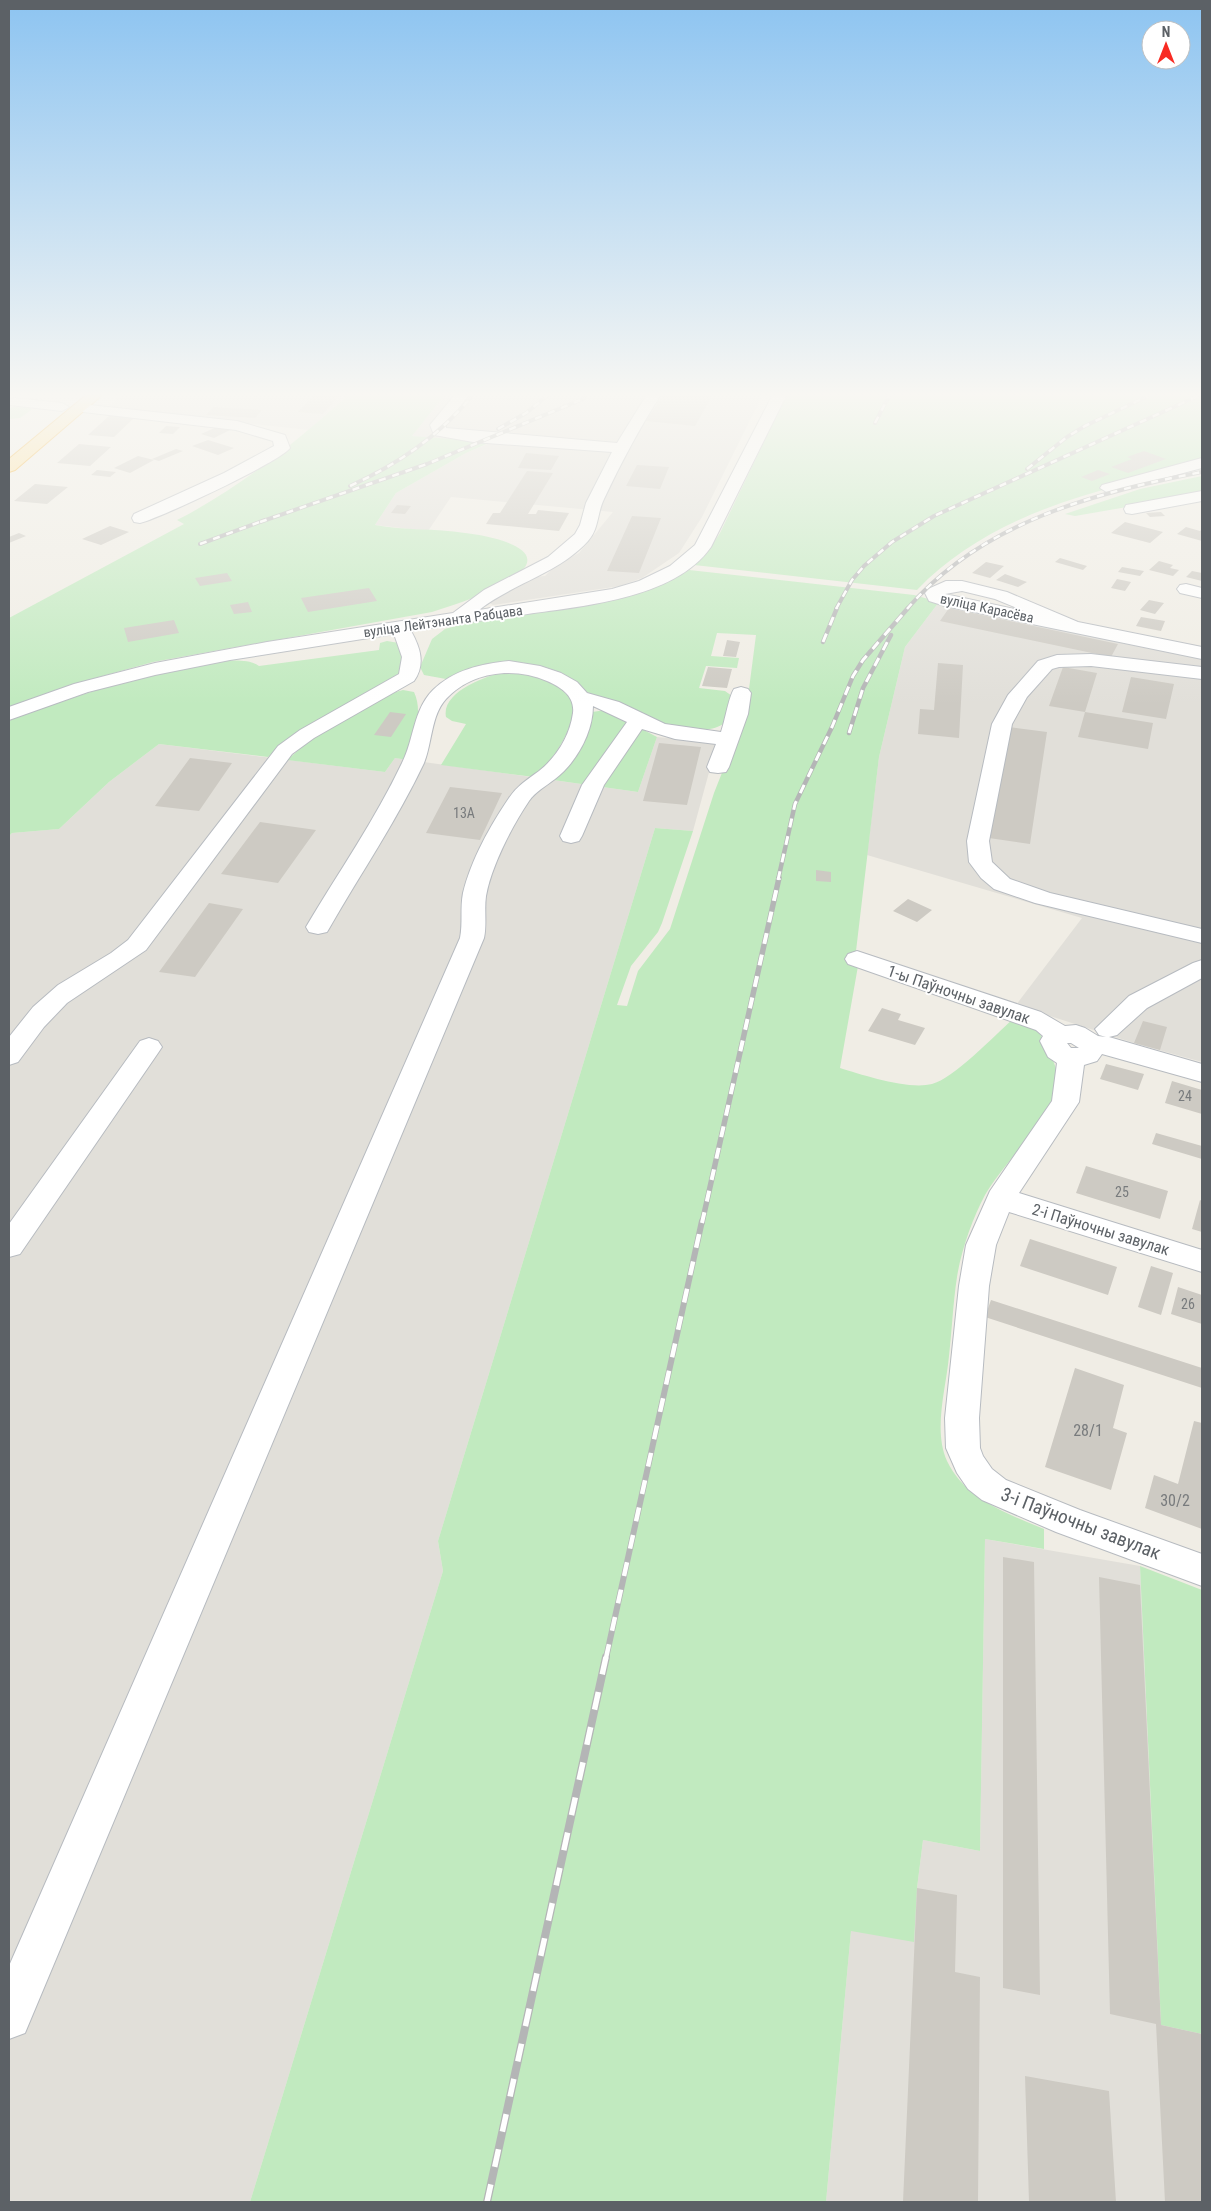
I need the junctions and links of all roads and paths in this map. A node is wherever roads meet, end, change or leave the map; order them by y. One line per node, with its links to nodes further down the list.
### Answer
1 (181, 499): 6 (street)
2 (596, 499): 7 (street)
3 (727, 499): 7 (street, вуліца Лейтэнанта Рабцава)
4 (1185, 499): 5 (street)
5 (1132, 509)
6 (140, 518)
7 (458, 619): 9 (street, вуліца Лейтэнанта Рабцава)
8 (1071, 626): 8 (street, вуліца Карасёва); 10 (street, вуліца Карасёва)
9 (399, 627): 12 (street); 16 (street, вуліца Лейтэнанта Рабцава)
10 (1202, 653)
11 (1202, 674): 22 (street)
12 (404, 681): 13 (street); 27 (street)
13 (444, 690): 15 (street); 21 (street)
14 (741, 693): 18 (street)
15 (582, 698): 17 (street); 33 (street)
16 (9, 714)
17 (639, 719): 18 (street); 20 (street)
18 (727, 739): 19 (street)
19 (718, 767)
20 (571, 836)
21 (318, 927)
22 (1202, 936)
23 (857, 959): 25 (street, 1-ы Паўночны завулак)
24 (1202, 968): 25 (street)
25 (1082, 1041): 28 (street); 29 (street)
26 (149, 1046): 30 (street)
27 (9, 1056)
28 (1202, 1073)
29 (1000, 1198): 31 (street, 2-і Паўночны завулак); 32 (street, 3-і Паўночны завулак)
30 (9, 1246)
31 (1202, 1261)
32 (1202, 1570)
33 (9, 2017)

